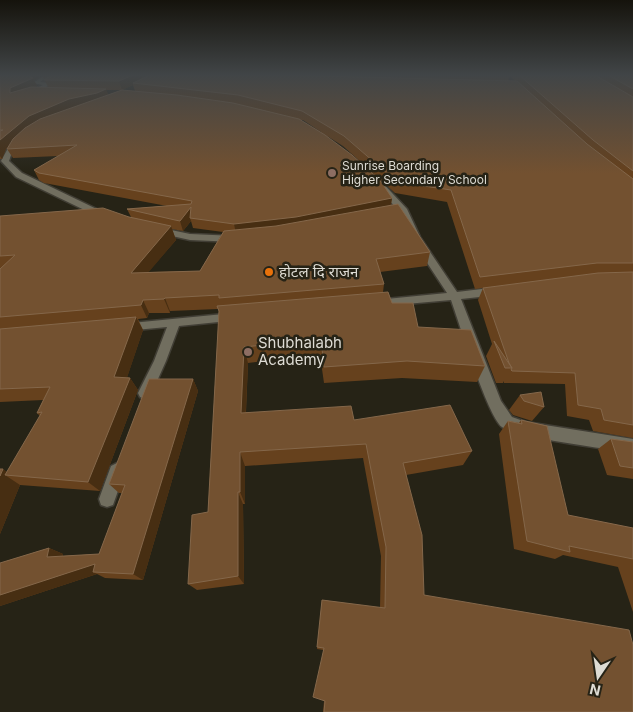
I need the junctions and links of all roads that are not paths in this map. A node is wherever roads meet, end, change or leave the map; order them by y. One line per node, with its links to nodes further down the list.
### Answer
1 (25, 136): 3 (street)
2 (369, 175): 7 (street)
3 (116, 220)
4 (148, 228): 5 (street)
5 (241, 238)
6 (512, 290): 7 (street)
7 (455, 297): 8 (street); 13 (street)
8 (368, 305)
9 (242, 317): 10 (street)
10 (174, 323): 11 (street); 12 (street)
11 (116, 328)
12 (140, 405)
13 (633, 446)
14 (122, 456): 15 (street)
15 (107, 499)

